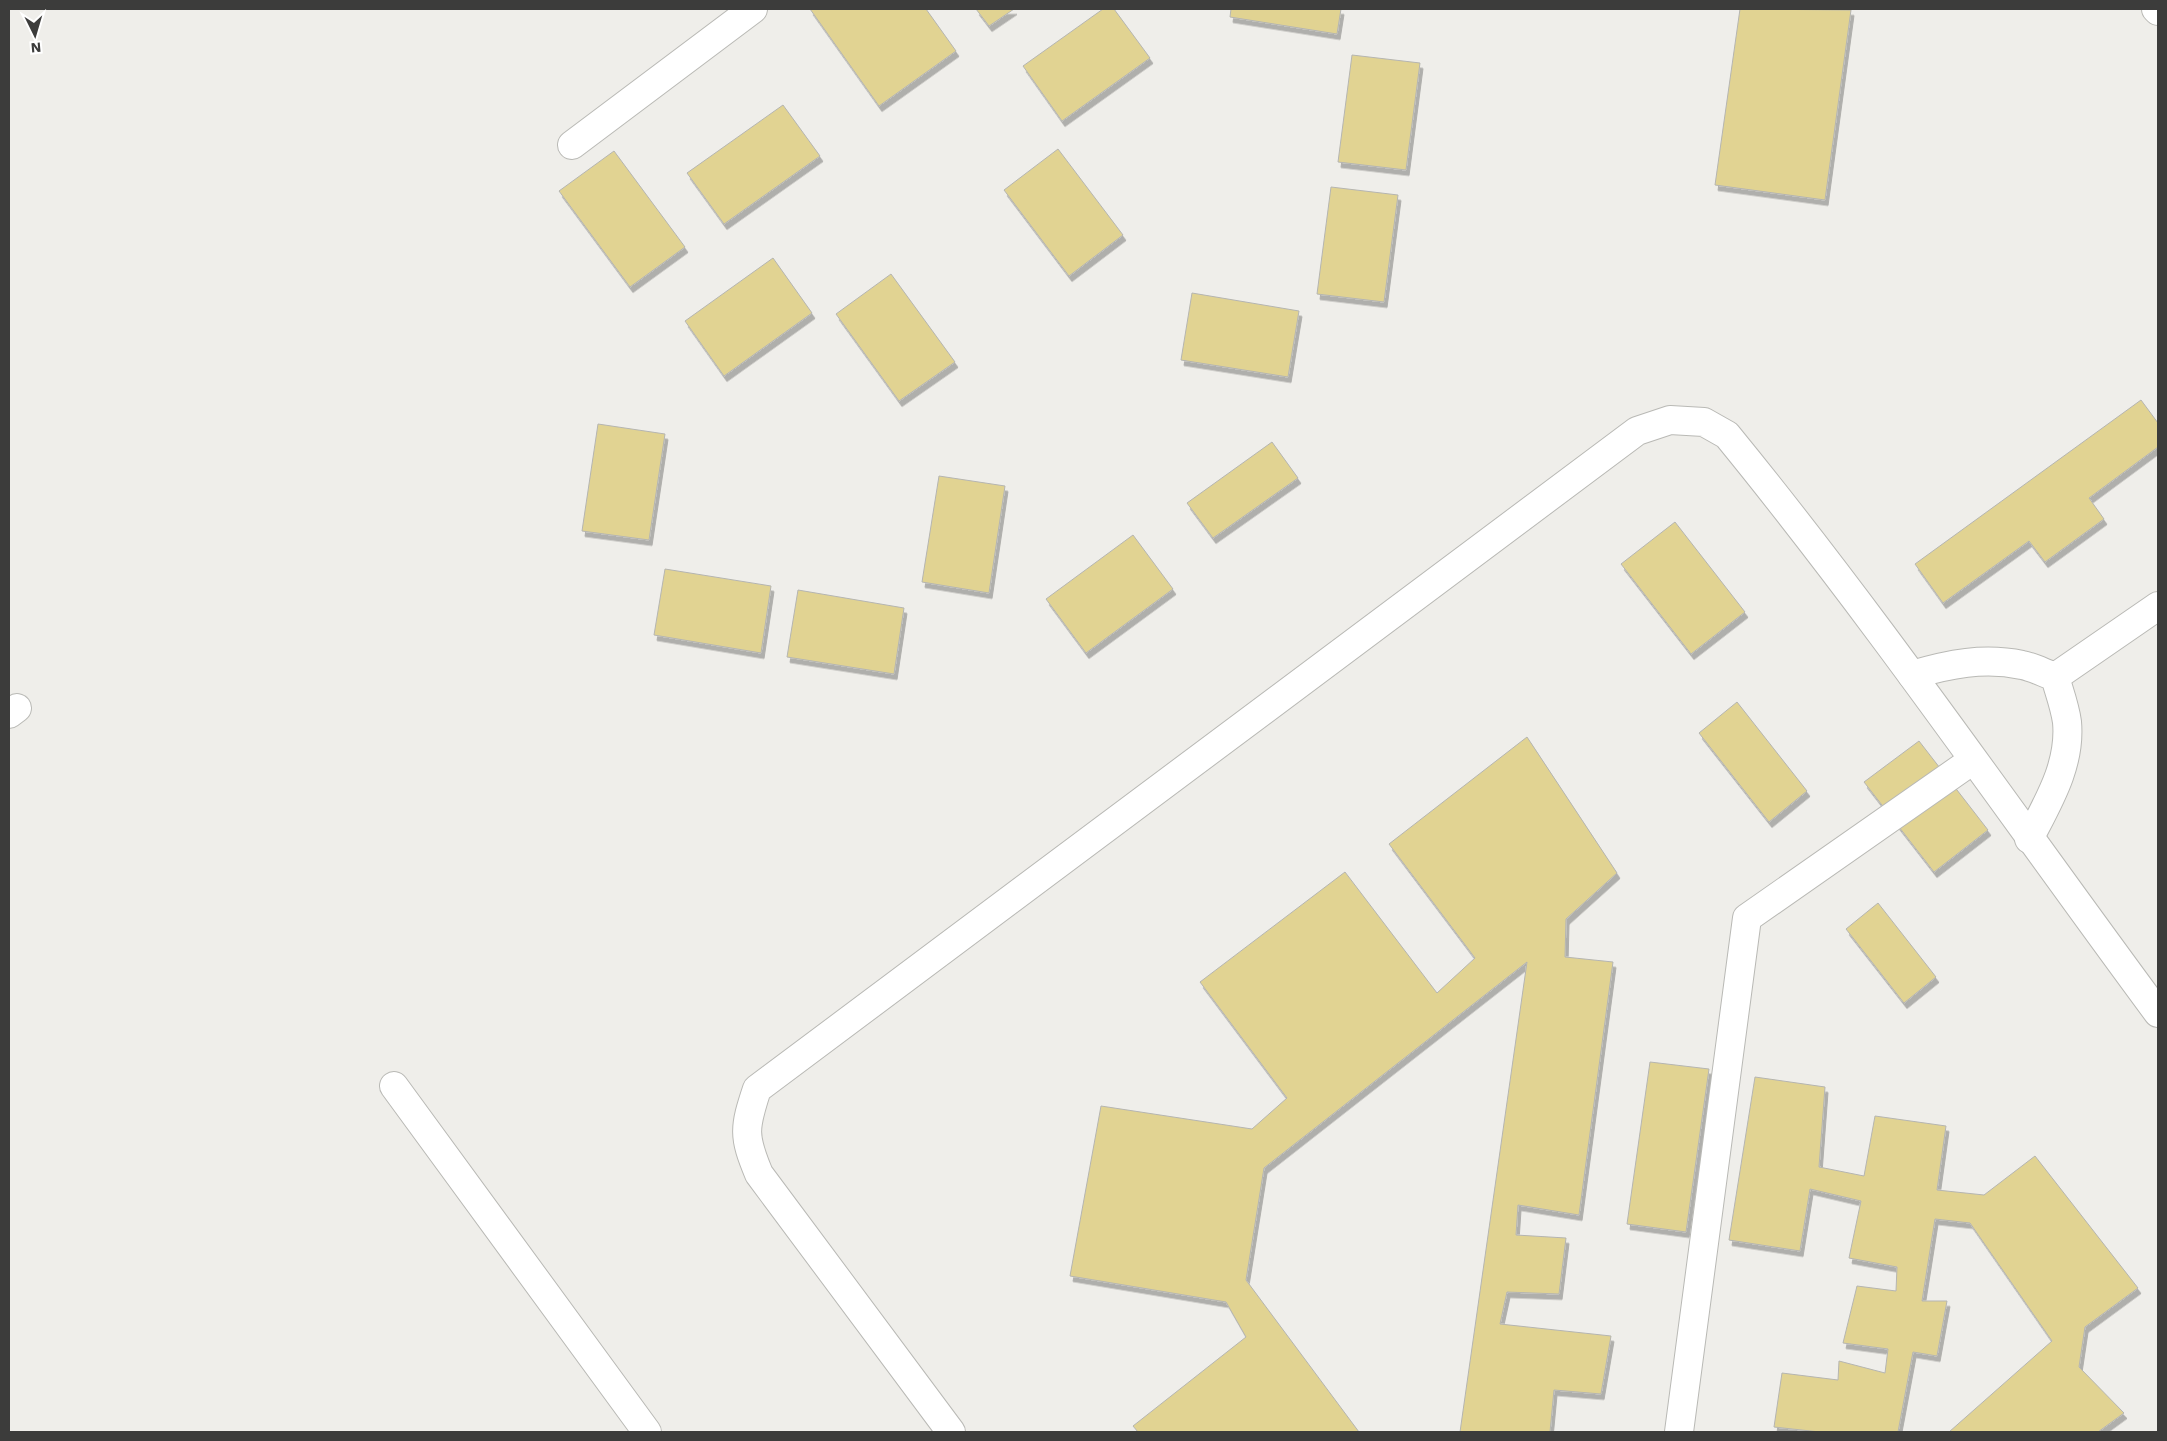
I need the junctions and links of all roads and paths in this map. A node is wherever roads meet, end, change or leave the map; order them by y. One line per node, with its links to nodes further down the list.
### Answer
1 (751, 9): 2 (street)
2 (572, 145)
3 (2158, 606): 5 (street)
4 (1912, 675): 5 (street); 6 (street); 11 (street)
5 (2055, 676): 7 (street)
6 (1973, 760): 7 (street); 12 (street)
7 (2029, 839): 8 (street)
8 (2158, 1014)
9 (394, 1086): 10 (street)
10 (647, 1432)
11 (951, 1432)
12 (1680, 1432)

